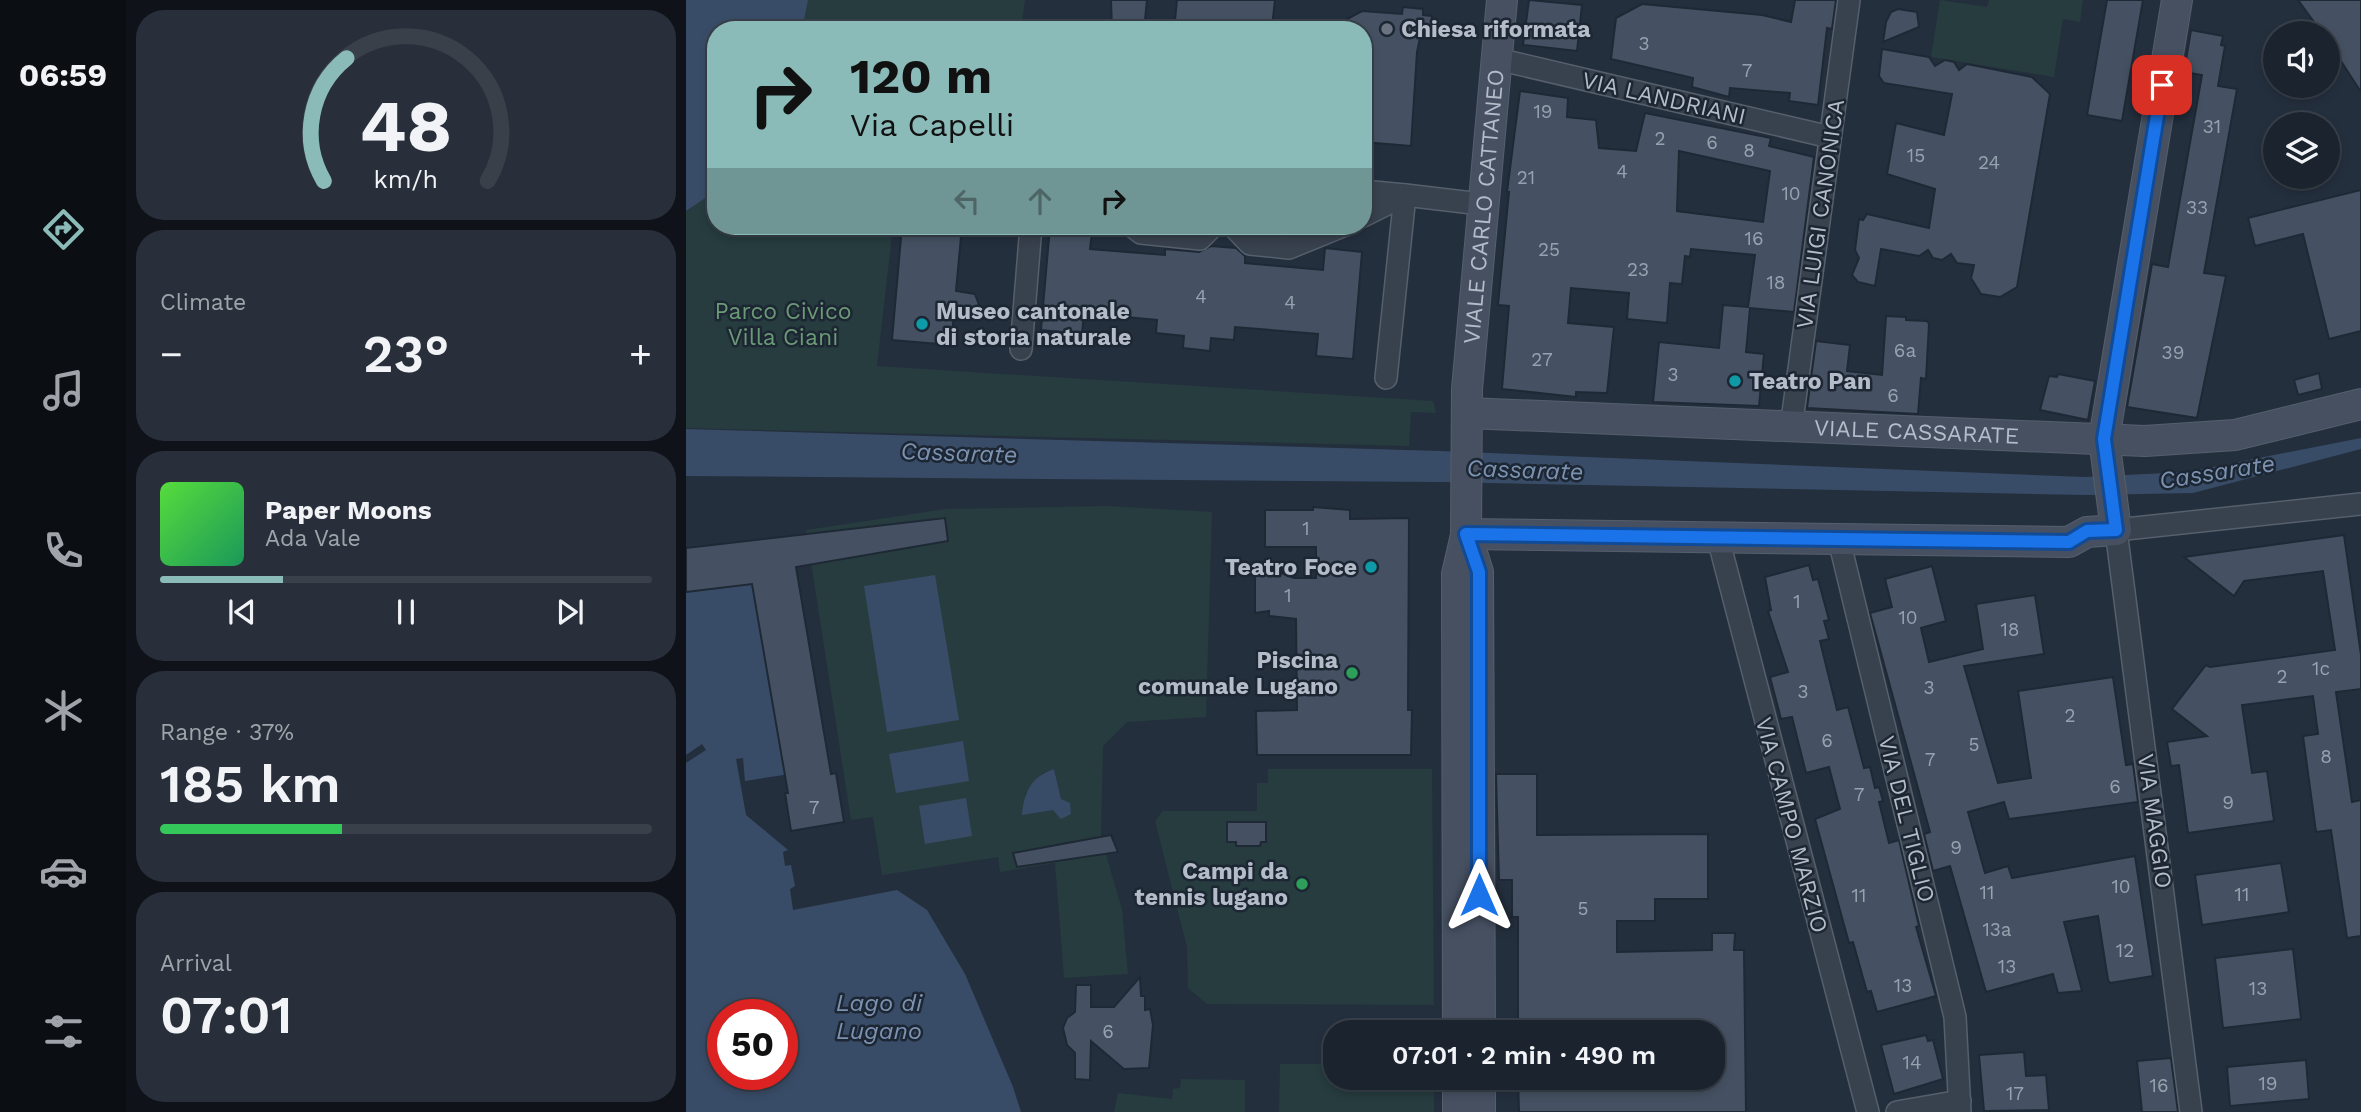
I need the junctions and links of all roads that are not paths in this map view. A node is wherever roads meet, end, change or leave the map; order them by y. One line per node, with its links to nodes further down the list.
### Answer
1 (1502, 0): 4 (main road, VIALE CARLO CATTANEO)
2 (1849, 0): 5 (street, VIA LUIGI CANONICA)
3 (2177, 0): 20 (main road)
4 (1497, 60): 5 (street, VIA LANDRIANI); 8 (main road, VIALE CARLO CATTANEO)
5 (1830, 137): 19 (street, VIA LUIGI CANONICA)
6 (1372, 192): 7 (street)
7 (1405, 195): 8 (street); 9 (street); 16 (street)
8 (1482, 204): 18 (main road, VIALE CARLO CATTANEO)
9 (1372, 212)
10 (1030, 235): 15 (street)
11 (1161, 235): 12 (street)
12 (1204, 235)
13 (1242, 235): 14 (street)
14 (1321, 235)
15 (1021, 349)
16 (1386, 378)
17 (2361, 404): 20 (main road, VIALE CASSARATE)
18 (1466, 413): 19 (main road, VIALE CASSARATE); 23 (main road, VIALE CARLO CATTANEO)
19 (1791, 428): 20 (main road, VIALE CASSARATE)
20 (2105, 449): 22 (main road)
21 (2361, 504): 22 (street)
22 (2115, 519): 25 (main road); 35 (street, VIA MAGGIO)
23 (1466, 534): 24 (main road); 26 (main road); 27 (main road)
24 (1718, 538): 25 (main road); 33 (street, VIA CAMPO MARZIO)
25 (1839, 540): 30 (street, VIA DEL TIGLIO)
26 (1458, 1020)
27 (1480, 1020)
28 (1458, 1090): 31 (main road)
29 (1480, 1090): 32 (main road)
30 (1960, 1106): 34 (street, VIA DEL TIGLIO)
31 (1458, 1112)
32 (1480, 1112)
33 (1868, 1112)
34 (1897, 1112)
35 (2191, 1112)

